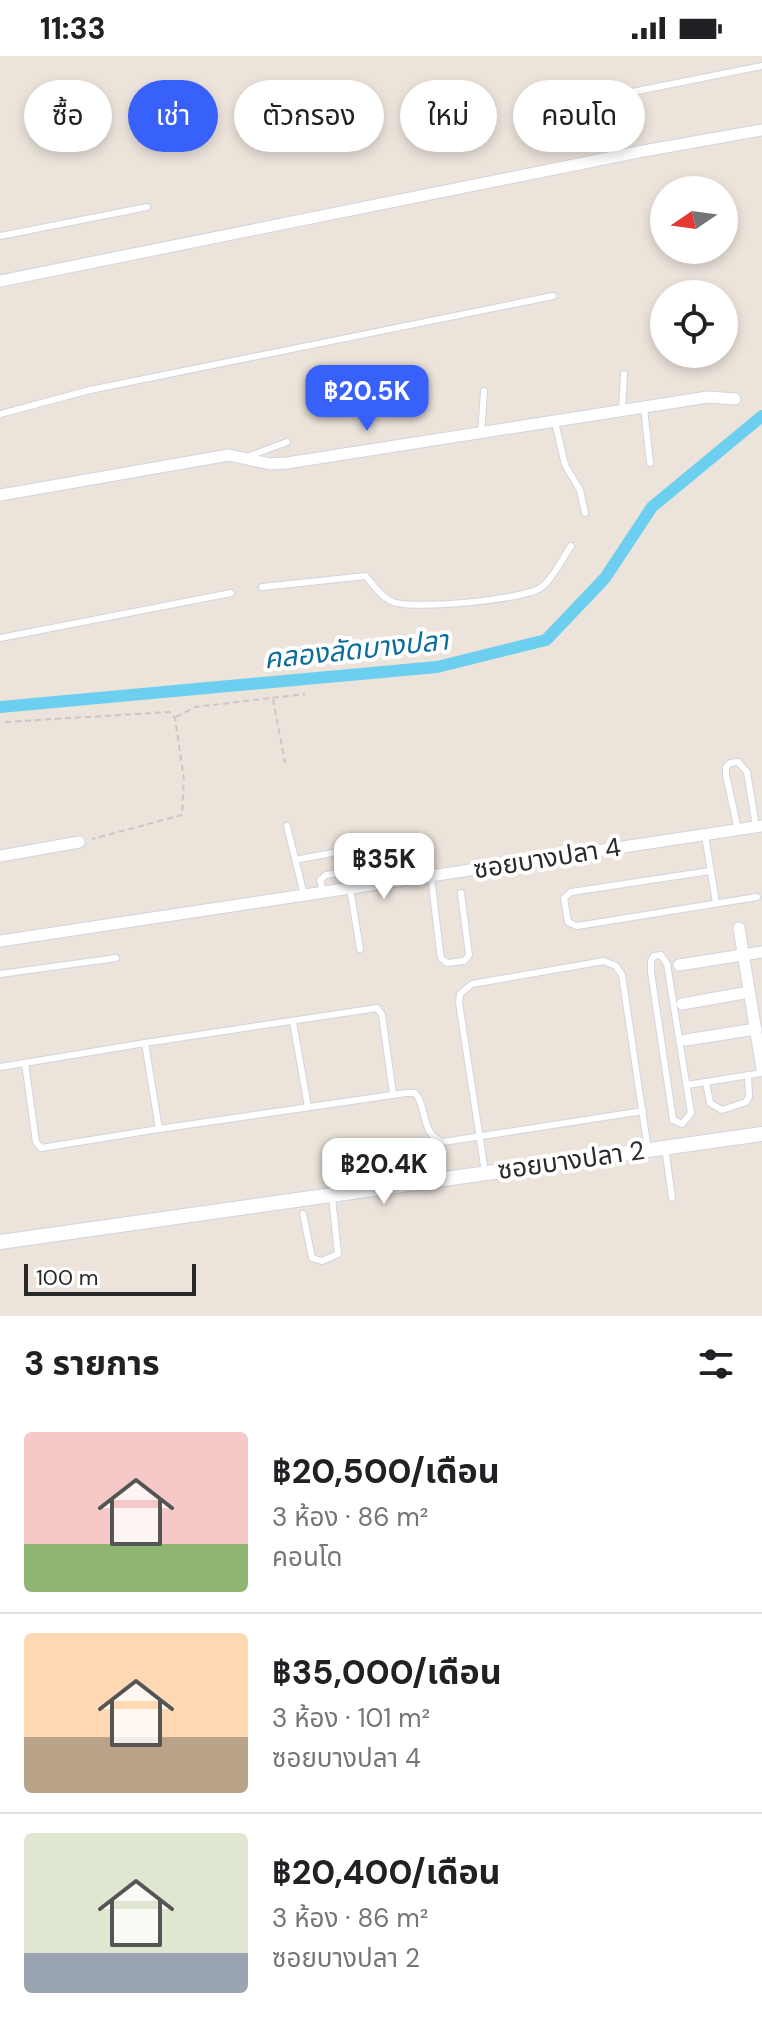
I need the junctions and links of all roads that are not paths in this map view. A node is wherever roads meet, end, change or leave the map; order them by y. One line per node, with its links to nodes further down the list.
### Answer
1 (762, 66): 2 (lane)
2 (645, 89)
3 (762, 130): 6 (street)
4 (147, 207): 5 (lane)
5 (0, 236)
6 (0, 281)
7 (553, 296): 13 (lane)
8 (624, 374): 12 (lane)
9 (484, 391): 15 (lane)
10 (735, 399): 11 (street)
11 (644, 408): 12 (street); 18 (lane)
12 (622, 411): 14 (street)
13 (0, 414)
14 (555, 422): 15 (street); 20 (lane)
15 (481, 434): 17 (street)
16 (287, 442): 17 (lane)
17 (244, 458): 19 (street)
18 (650, 463)
19 (0, 495)
20 (585, 513)
21 (571, 546): 22 (lane)
22 (262, 587)
23 (231, 593): 24 (lane)
24 (0, 638)
25 (287, 826): 32 (lane)
26 (759, 827): 27 (street, ซอยบางปลา 4); 27 (lane)
27 (738, 830): 28 (street, ซอยบางปลา 4)
28 (705, 835): 34 (lane); 35 (street, ซอยบางปลา 4)
29 (79, 842): 31 (street)
30 (358, 848): 32 (lane)
31 (0, 856)
32 (295, 860): 39 (lane)
33 (408, 863): 37 (lane)
34 (710, 871): 41 (lane); 41 (lane)
35 (431, 876): 36 (street, ซอยบางปลา 4); 38 (lane)
36 (350, 888): 37 (street, ซอยบางปลา 4); 44 (lane)
37 (323, 892): 39 (street, ซอยบางปลา 4)
38 (461, 893)
39 (304, 895): 43 (street, ซอยบางปลา 4)
40 (757, 897): 41 (lane)
41 (716, 903)
42 (739, 928): 46 (street)
43 (0, 941)
44 (360, 949)
45 (762, 952): 46 (street)
46 (744, 956): 48 (street); 50 (street)
47 (116, 958): 49 (lane)
48 (679, 965)
49 (0, 974)
50 (754, 995): 51 (street); 53 (street)
51 (682, 1004)
52 (293, 1022): 55 (lane); 62 (lane); 63 (lane)
53 (759, 1028): 54 (street); 58 (street)
54 (686, 1040)
55 (145, 1043): 56 (lane); 65 (lane)
56 (25, 1063): 57 (lane); 65 (lane)
57 (0, 1067)
58 (762, 1069): 59 (lane)
59 (748, 1075): 60 (lane); 60 (lane)
60 (706, 1082): 61 (lane)
61 (687, 1085): 61 (lane)
62 (393, 1094): 63 (lane); 67 (lane)
63 (308, 1107): 65 (lane)
64 (643, 1111): 67 (lane); 67 (lane); 69 (lane)
65 (159, 1129)
66 (762, 1134): 68 (street, ซอยบางปลา 2)
67 (479, 1136): 70 (lane)
68 (665, 1147): 69 (street, ซอยบางปลา 2); 72 (lane)
69 (648, 1150): 70 (street, ซอยบางปลา 2)
70 (485, 1172): 71 (street, ซอยบางปลา 2)
71 (331, 1195): 73 (lane); 74 (street, ซอยบางปลา 2)
72 (672, 1198)
73 (303, 1214)
74 (0, 1242)

